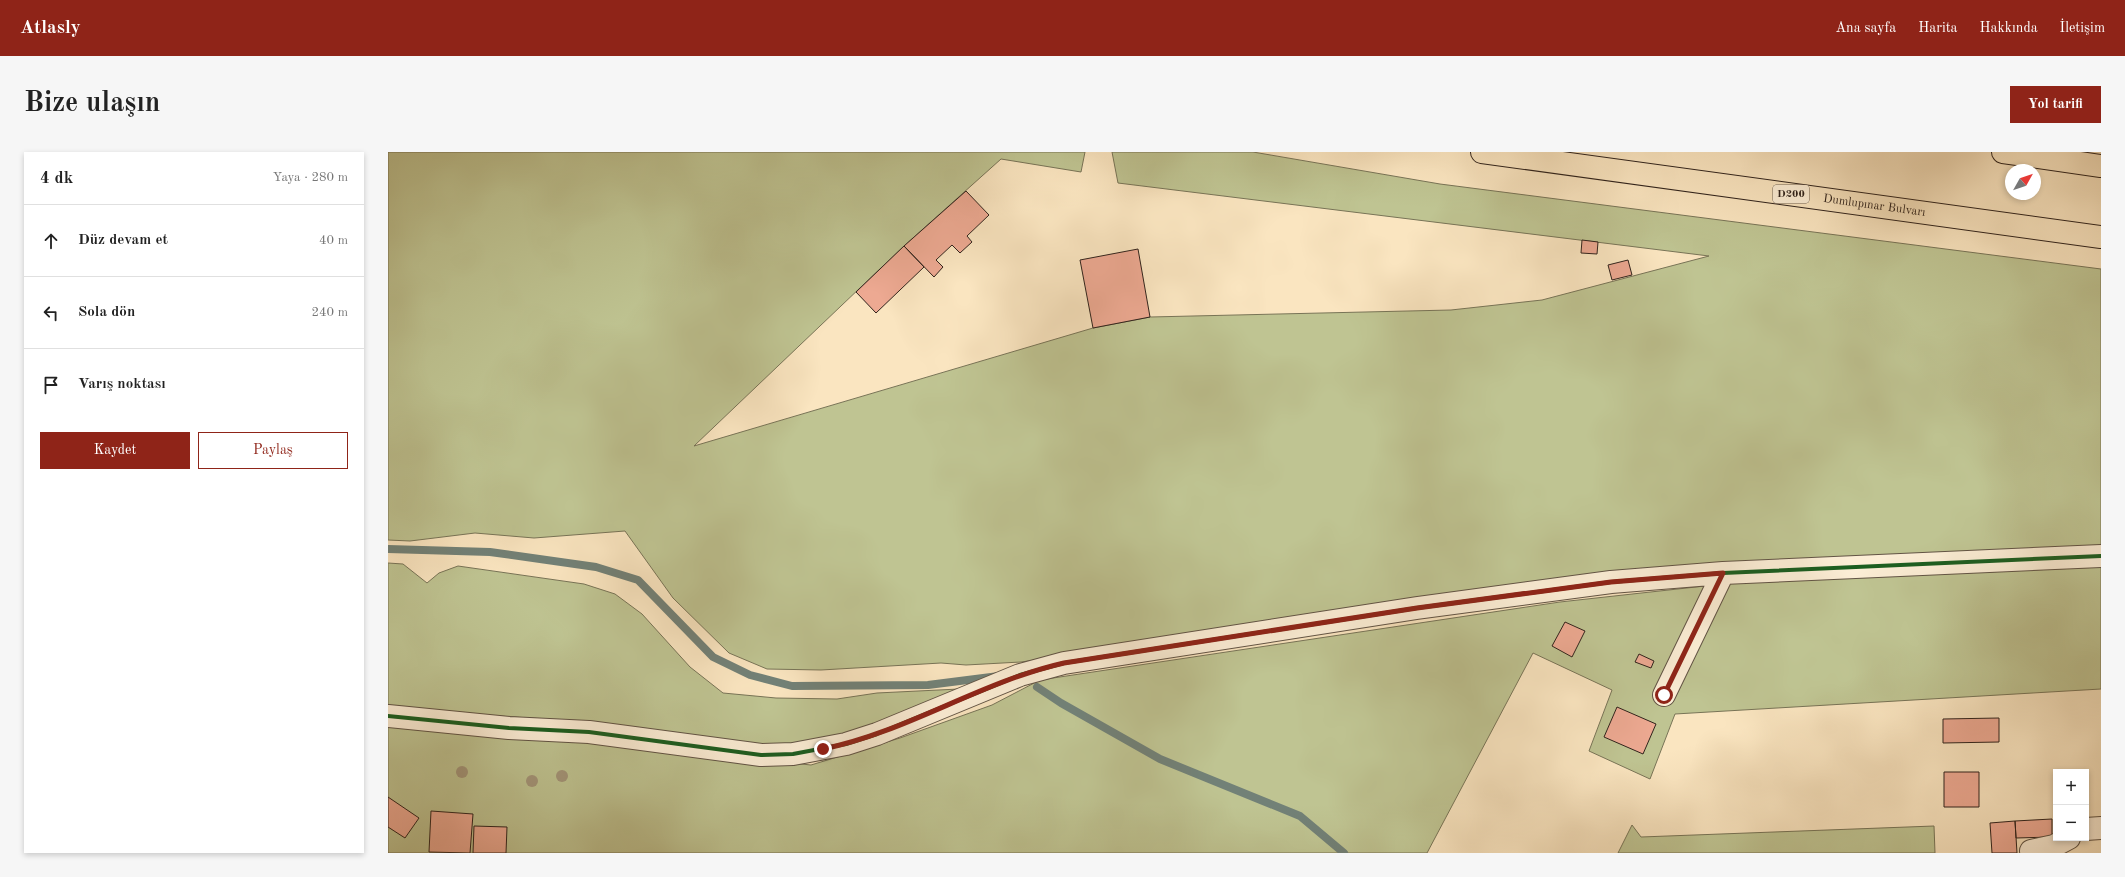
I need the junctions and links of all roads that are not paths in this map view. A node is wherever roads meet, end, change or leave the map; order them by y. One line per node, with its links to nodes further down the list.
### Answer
1 (1482, 152): 4 (highway, Dumlupınar Bulvarı / D200)
2 (2003, 152): 3 (highway)
3 (2101, 166)
4 (2101, 237)
5 (2101, 556): 6 (street)
6 (1723, 573): 7 (street); 8 (street)
7 (1664, 695)
8 (388, 716)
9 (2101, 828): 10 (street)
10 (2089, 830)
11 (2063, 841): 12 (street)
12 (2031, 851)

